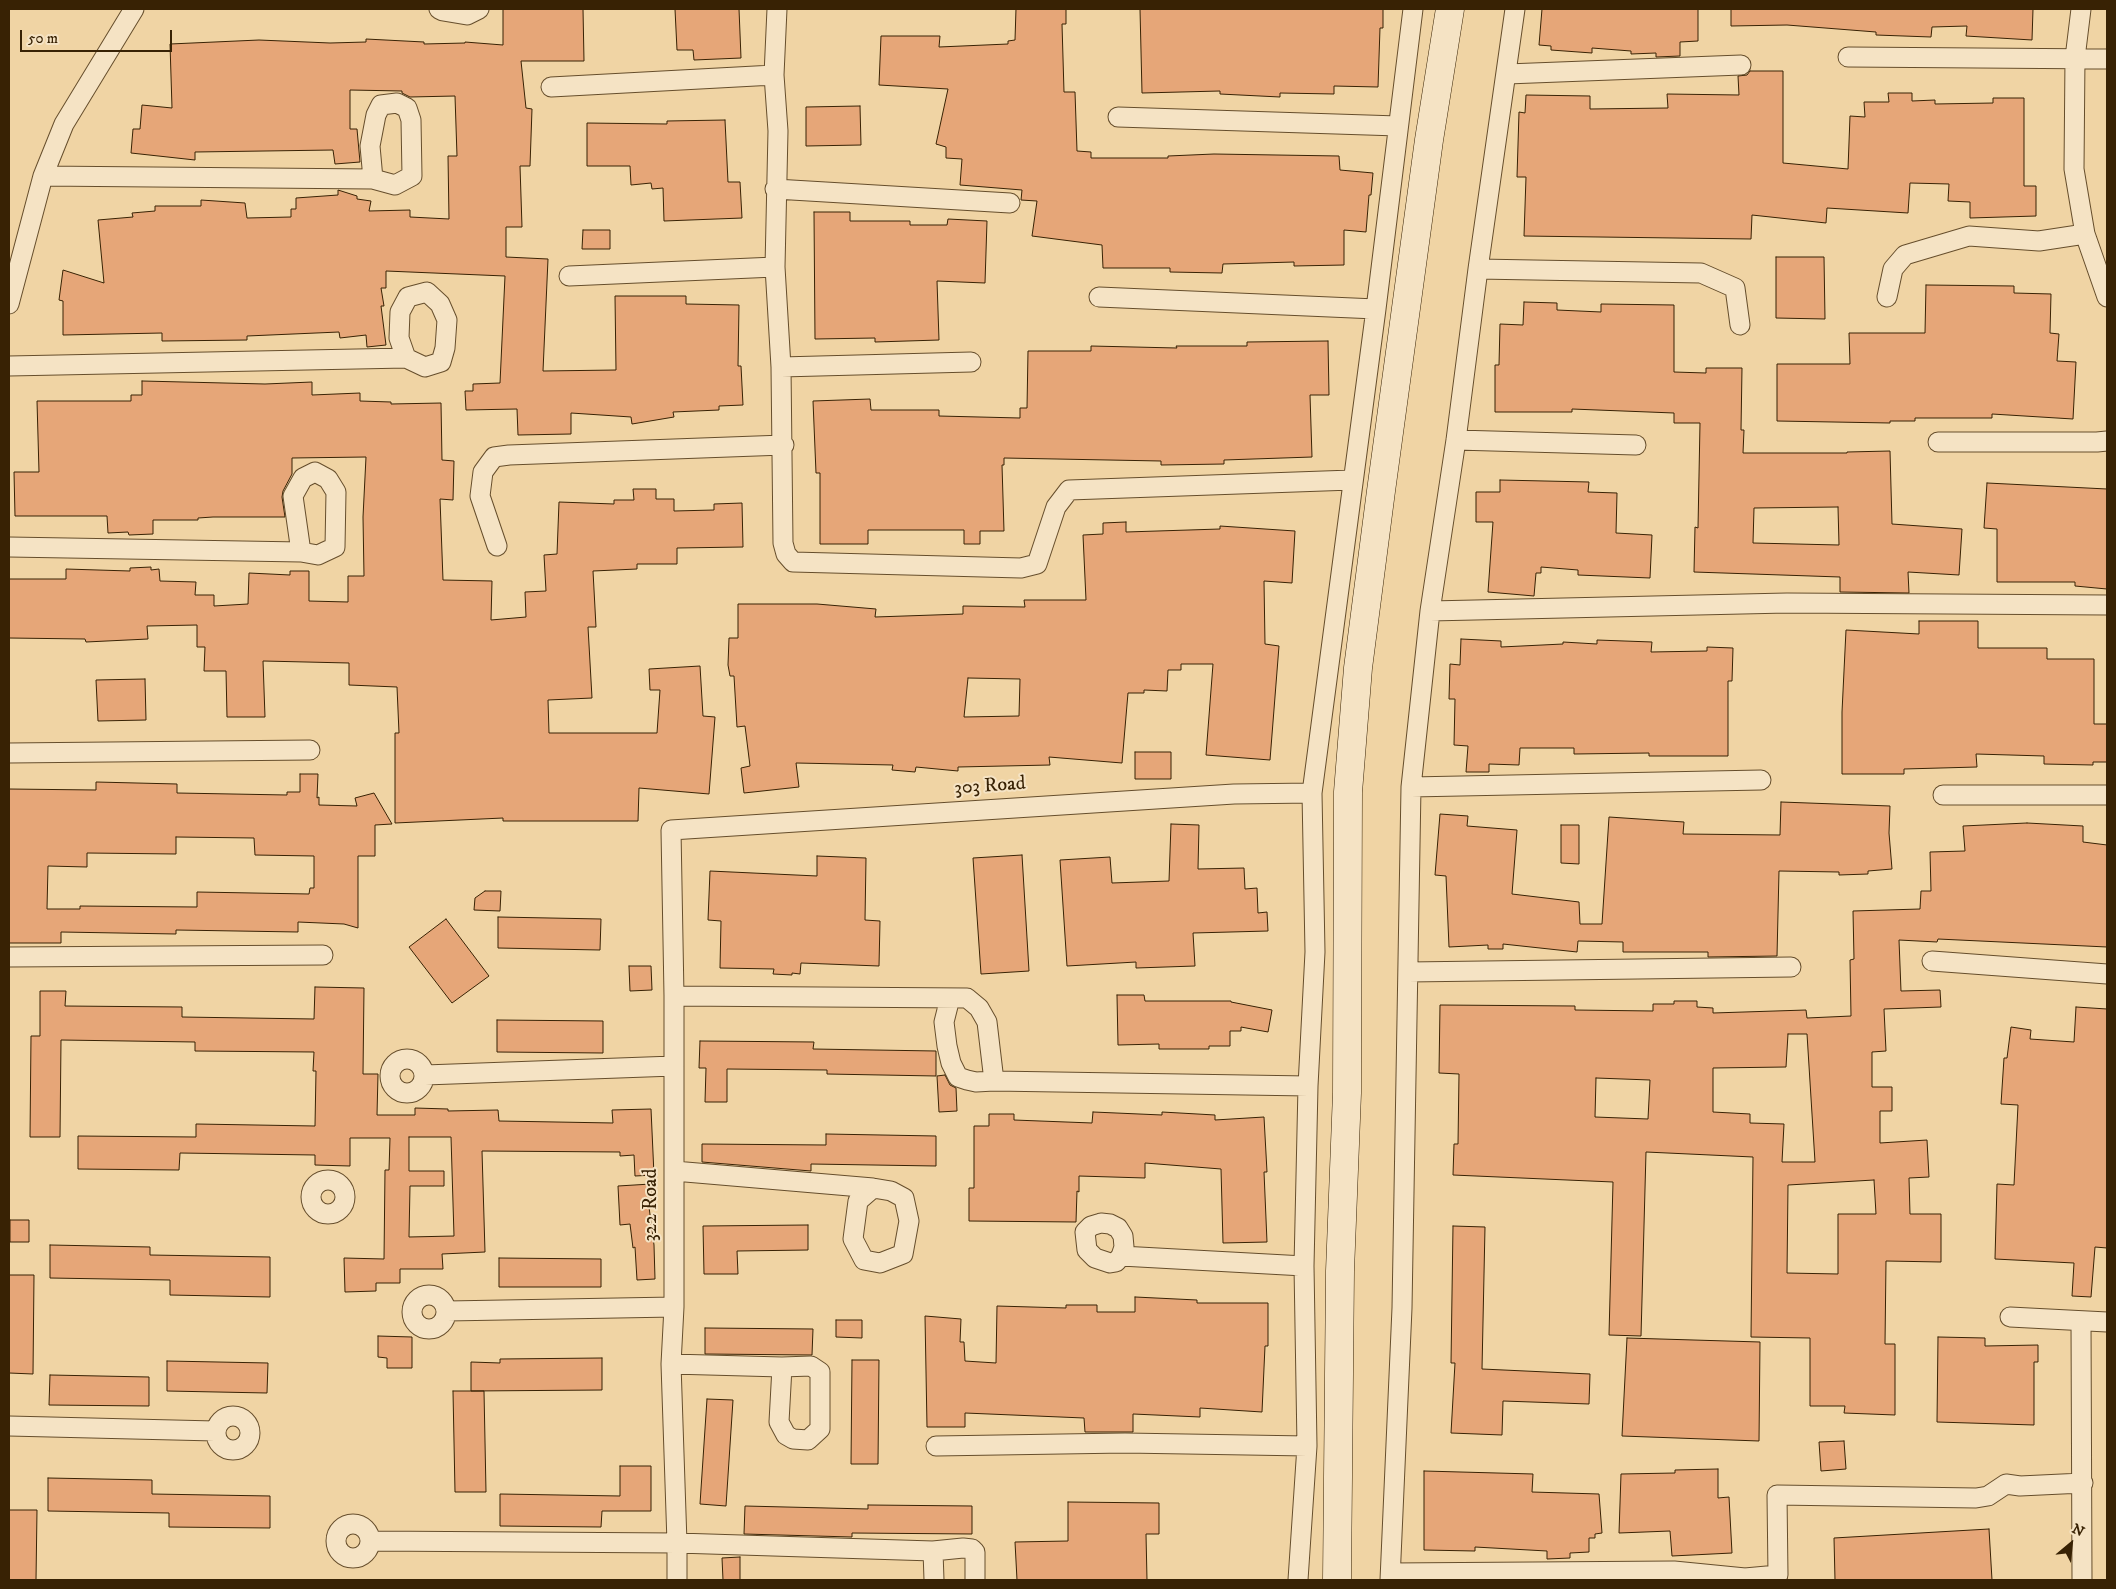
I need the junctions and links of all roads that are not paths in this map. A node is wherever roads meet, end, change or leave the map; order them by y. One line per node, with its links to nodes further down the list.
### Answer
1 (134, 9): 18 (street)
2 (439, 9): 3 (street)
3 (479, 9)
4 (777, 9): 14 (street)
5 (1413, 9): 17 (street)
6 (1450, 9): 92 (street)
7 (1515, 9): 13 (street)
8 (2081, 9): 10 (street)
9 (1848, 57): 10 (street)
10 (2075, 58): 11 (street); 22 (street)
11 (2107, 59)
12 (1741, 65): 13 (street)
13 (1507, 74): 25 (street)
14 (774, 76): 15 (street); 20 (street)
15 (551, 87)
16 (1118, 117): 17 (street)
17 (1398, 126): 31 (street)
18 (43, 176): 19 (street); 23 (street)
19 (373, 179)
20 (776, 189): 21 (street); 24 (street)
21 (1010, 203)
22 (2085, 234): 28 (street); 29 (street)
23 (15, 263): 30 (street)
24 (775, 267): 26 (street); 36 (street)
25 (1478, 269): 32 (street); 37 (street)
26 (569, 276)
27 (1099, 297): 31 (street)
28 (2107, 297)
29 (1887, 298)
30 (9, 304)
31 (1376, 310): 42 (street)
32 (1740, 325)
33 (406, 358): 35 (street)
34 (971, 362): 36 (street)
35 (9, 366)
36 (781, 367): 40 (street)
37 (1456, 440): 41 (street); 47 (street)
38 (2107, 441): 39 (street)
39 (1938, 442)
40 (784, 445): 42 (street); 43 (street)
41 (1636, 446)
42 (1352, 480): 52 (street)
43 (497, 546)
44 (9, 547): 45 (street)
45 (301, 552)
46 (2107, 605): 47 (street)
47 (1430, 611): 51 (street)
48 (310, 750): 49 (street)
49 (9, 753)
50 (1761, 780): 51 (street)
51 (1411, 787): 60 (street)
52 (1312, 793): 55 (street, 303 Road); 67 (street)
53 (1943, 795): 54 (street)
54 (2107, 796)
55 (671, 830): 62 (street, 322 Road)
56 (323, 955): 57 (street)
57 (9, 956)
58 (1932, 961): 61 (street)
59 (1792, 967): 60 (street)
60 (1408, 972): 87 (street)
61 (2107, 974)
62 (674, 996): 63 (street); 64 (street, 322 Road)
63 (950, 998): 66 (street); 66 (street)
64 (674, 1066): 65 (street); 68 (street, 322 Road)
65 (425, 1075)
66 (994, 1081): 67 (street)
67 (1308, 1086): 71 (street)
68 (674, 1171): 69 (street); 72 (street, 322 Road)
69 (873, 1188)
70 (1121, 1256): 71 (street)
71 (1304, 1266): 82 (street)
72 (674, 1307): 73 (street); 77 (street, 322 Road)
73 (447, 1311)
74 (2010, 1318): 75 (street)
75 (2081, 1322): 76 (street); 83 (street)
76 (2107, 1322)
77 (671, 1364): 78 (street); 85 (street, 322 Road)
78 (782, 1367)
79 (9, 1426): 80 (street)
80 (216, 1431)
81 (936, 1446): 82 (street)
82 (1307, 1446): 91 (street)
83 (2083, 1483): 87 (street); 93 (street)
84 (371, 1540): 85 (street)
85 (677, 1543): 86 (street); 88 (street, 322 Road)
86 (933, 1551): 89 (street); 90 (street)
87 (1391, 1577)
88 (677, 1580)
89 (934, 1580)
90 (975, 1580)
91 (1298, 1580)
92 (1337, 1580)
93 (2082, 1580)

